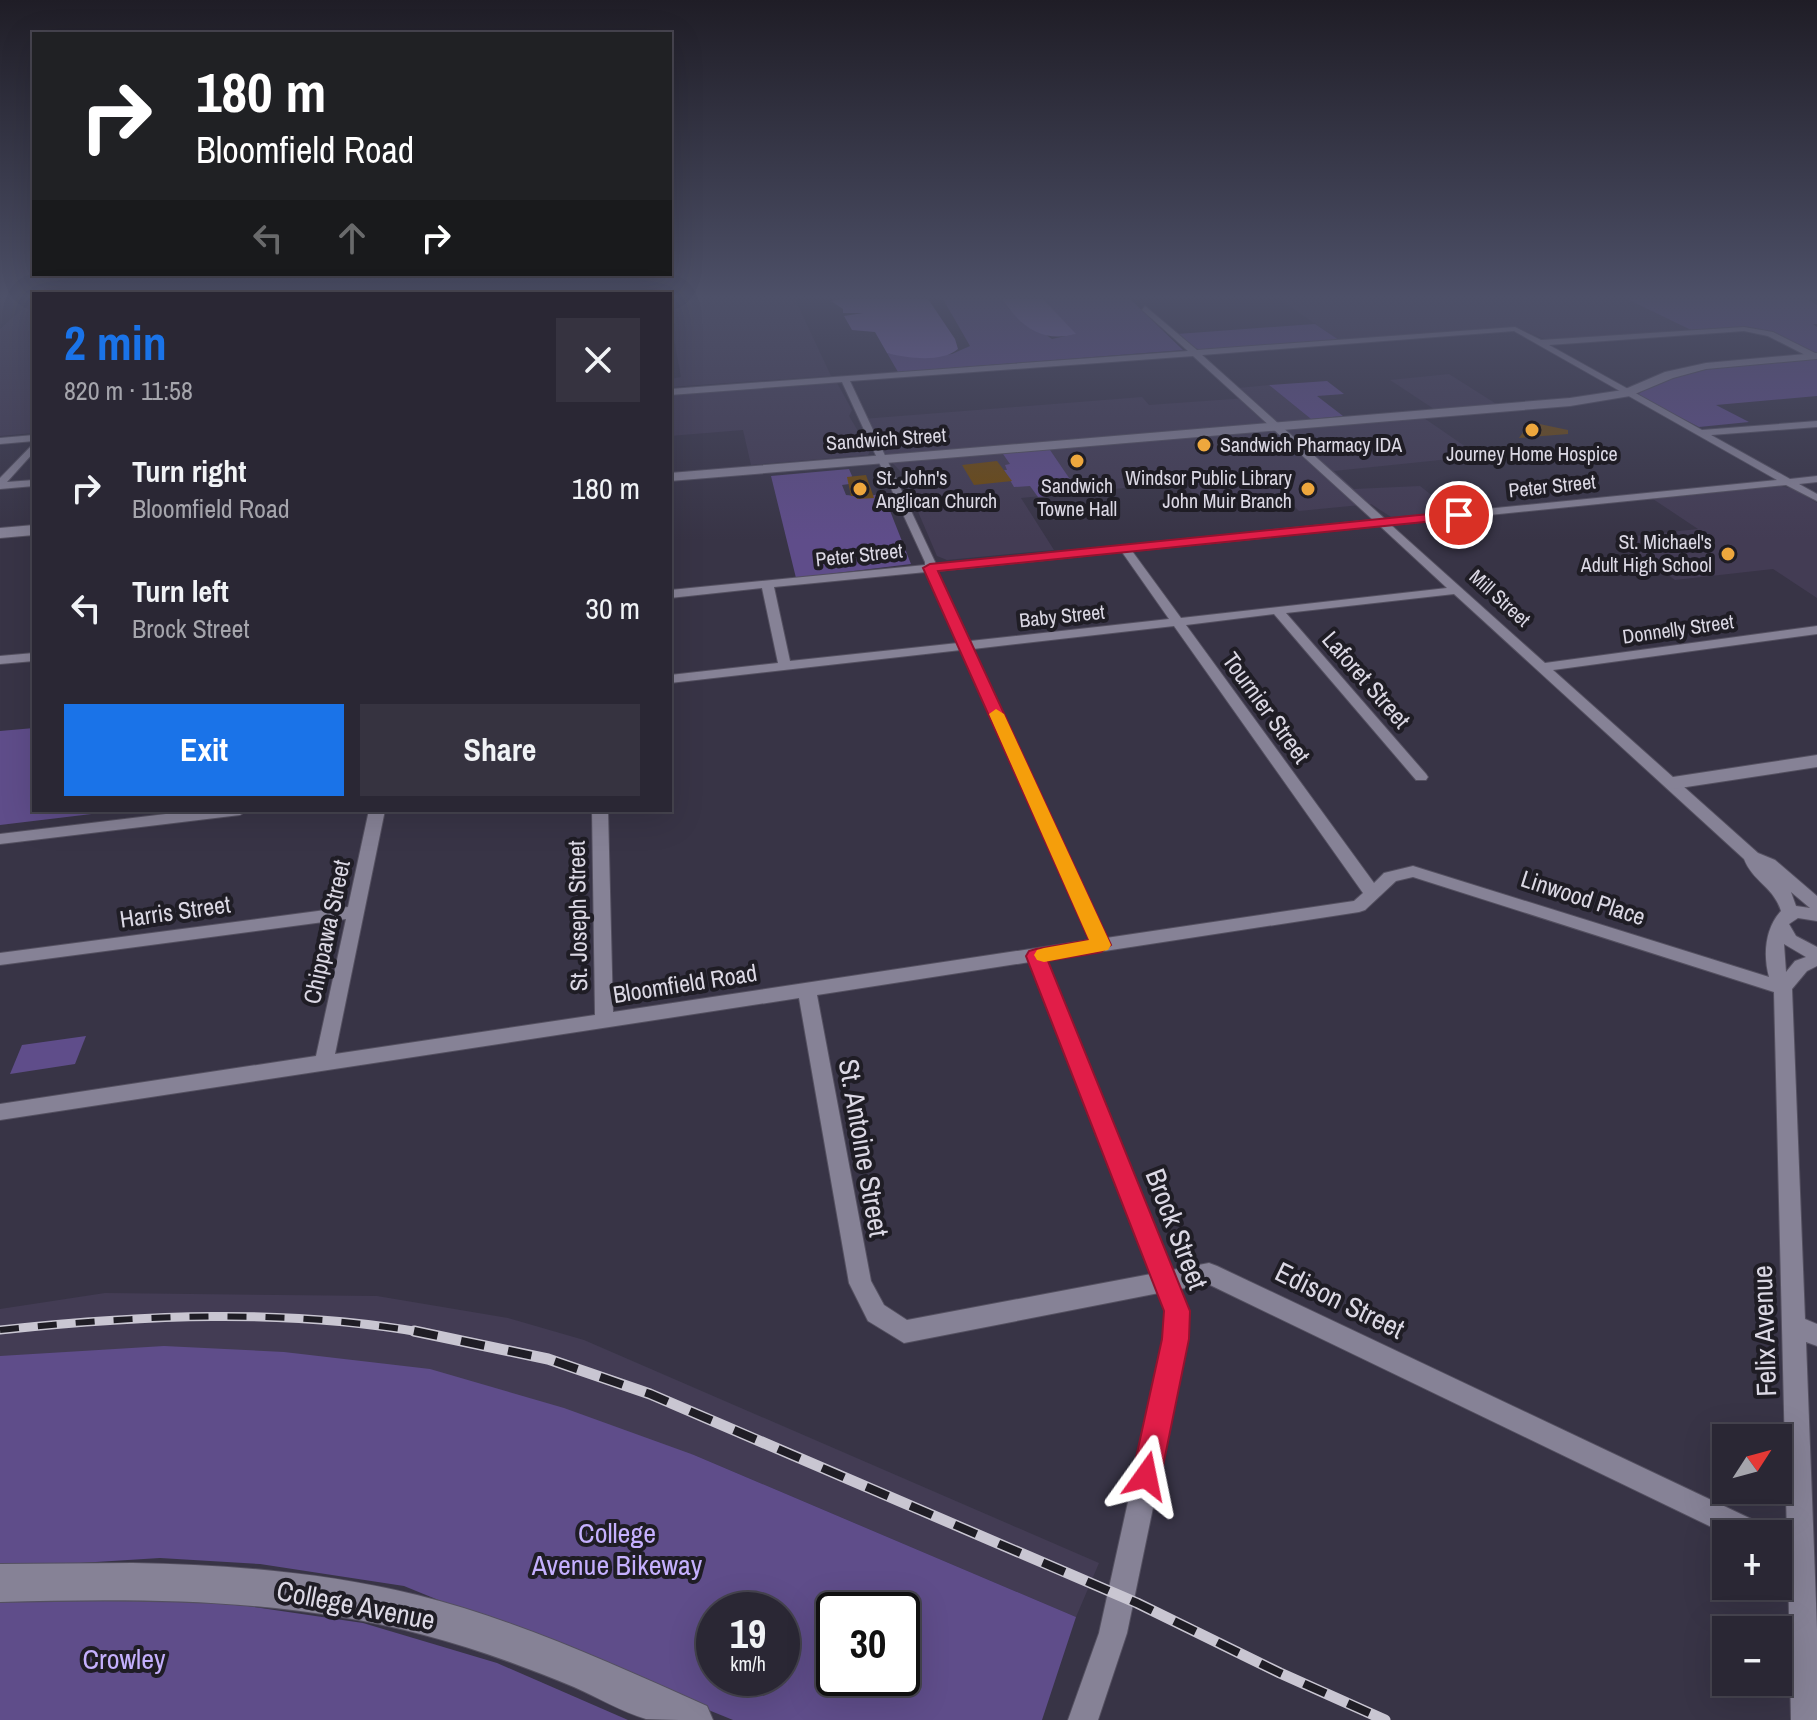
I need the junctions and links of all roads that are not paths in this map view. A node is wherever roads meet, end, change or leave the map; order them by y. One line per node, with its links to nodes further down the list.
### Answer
1 (841, 379): 6 (street)
2 (845, 379): 14 (street)
3 (1224, 379): 9 (street, Mill Street)
4 (1602, 379): 7 (street)
5 (1659, 379): 7 (main road, Sandwich Street)
6 (672, 392)
7 (1626, 393): 9 (main road, Sandwich Street); 10 (street)
8 (1817, 421): 10 (street)
9 (1278, 427): 14 (main road, Sandwich Street); 21 (street, Mill Street)
10 (1699, 433): 17 (street)
11 (32, 438): 12 (street)
12 (0, 441)
13 (32, 448): 19 (street)
14 (881, 459): 15 (main road, Sandwich Street); 25 (street)
15 (672, 477)
16 (1817, 479): 17 (street, Peter Street)
17 (1788, 482): 20 (street); 21 (street, Peter Street)
18 (32, 483): 19 (street)
19 (0, 485)
20 (1817, 498)
21 (1384, 523): 24 (street, Peter Street); 27 (street, Mill Street)
22 (32, 530): 23 (main road)
23 (0, 533)
24 (1125, 549): 25 (street, Peter Street); 30 (street, Tournier Street)
25 (930, 568): 26 (street, Peter Street); 32 (street)
26 (767, 584): 28 (street, Peter Street); 35 (street)
27 (1459, 590): 29 (street, Baby Street); 36 (street, Mill Street)
28 (672, 594)
29 (1278, 611): 30 (street, Baby Street); 39 (street, Laforet Street)
30 (1178, 623): 32 (street, Baby Street); 46 (street, Tournier Street)
31 (1817, 630): 36 (street, Donnelly Street)
32 (966, 646): 35 (street, Baby Street); 51 (street)
33 (32, 657): 34 (street)
34 (0, 660)
35 (785, 666): 37 (street, Baby Street)
36 (1544, 667): 40 (street, Mill Street)
37 (672, 679)
38 (1817, 761): 40 (main road)
39 (1421, 777)
40 (1673, 783): 45 (street, Mill Street)
41 (223, 812): 44 (street)
42 (377, 812): 48 (street, Chippawa Street)
43 (600, 812): 57 (street, St. Joseph Street)
44 (0, 839)
45 (1752, 857): 47 (street, Mill Street); 50 (street, Mill Street)
46 (1372, 893): 51 (street, Bloomfield Road); 55 (street, Linwood Place)
47 (1817, 905)
48 (356, 912): 54 (street, Harris Street); 58 (street, Chippawa Street)
49 (1817, 915): 50 (street)
50 (1785, 918): 53 (street, Mill Street); 55 (street, Felix Avenue)
51 (1101, 945): 52 (street, Bloomfield Road)
52 (1036, 956): 56 (street, Bloomfield Road); 60 (street, Brock Street)
53 (1817, 957): 55 (street)
54 (0, 959)
55 (1783, 988): 62 (street, Felix Avenue)
56 (807, 990): 57 (street, Bloomfield Road); 61 (street, St. Antoine Street)
57 (604, 1021): 58 (street, Bloomfield Road)
58 (324, 1063): 59 (street, Bloomfield Road)
59 (0, 1112)
60 (1165, 1281): 61 (street, Edison Street); 64 (street, Edison Street); 69 (street, Brock Street)
61 (876, 1313)
62 (1794, 1326): 63 (street); 65 (street, Felix Avenue)
63 (1817, 1335)
64 (1726, 1520)
65 (1791, 1520)
66 (1792, 1572): 70 (street, Felix Avenue)
67 (0, 1583): 68 (main road, College Avenue)
68 (693, 1720)
69 (1083, 1720)
70 (1806, 1720)

